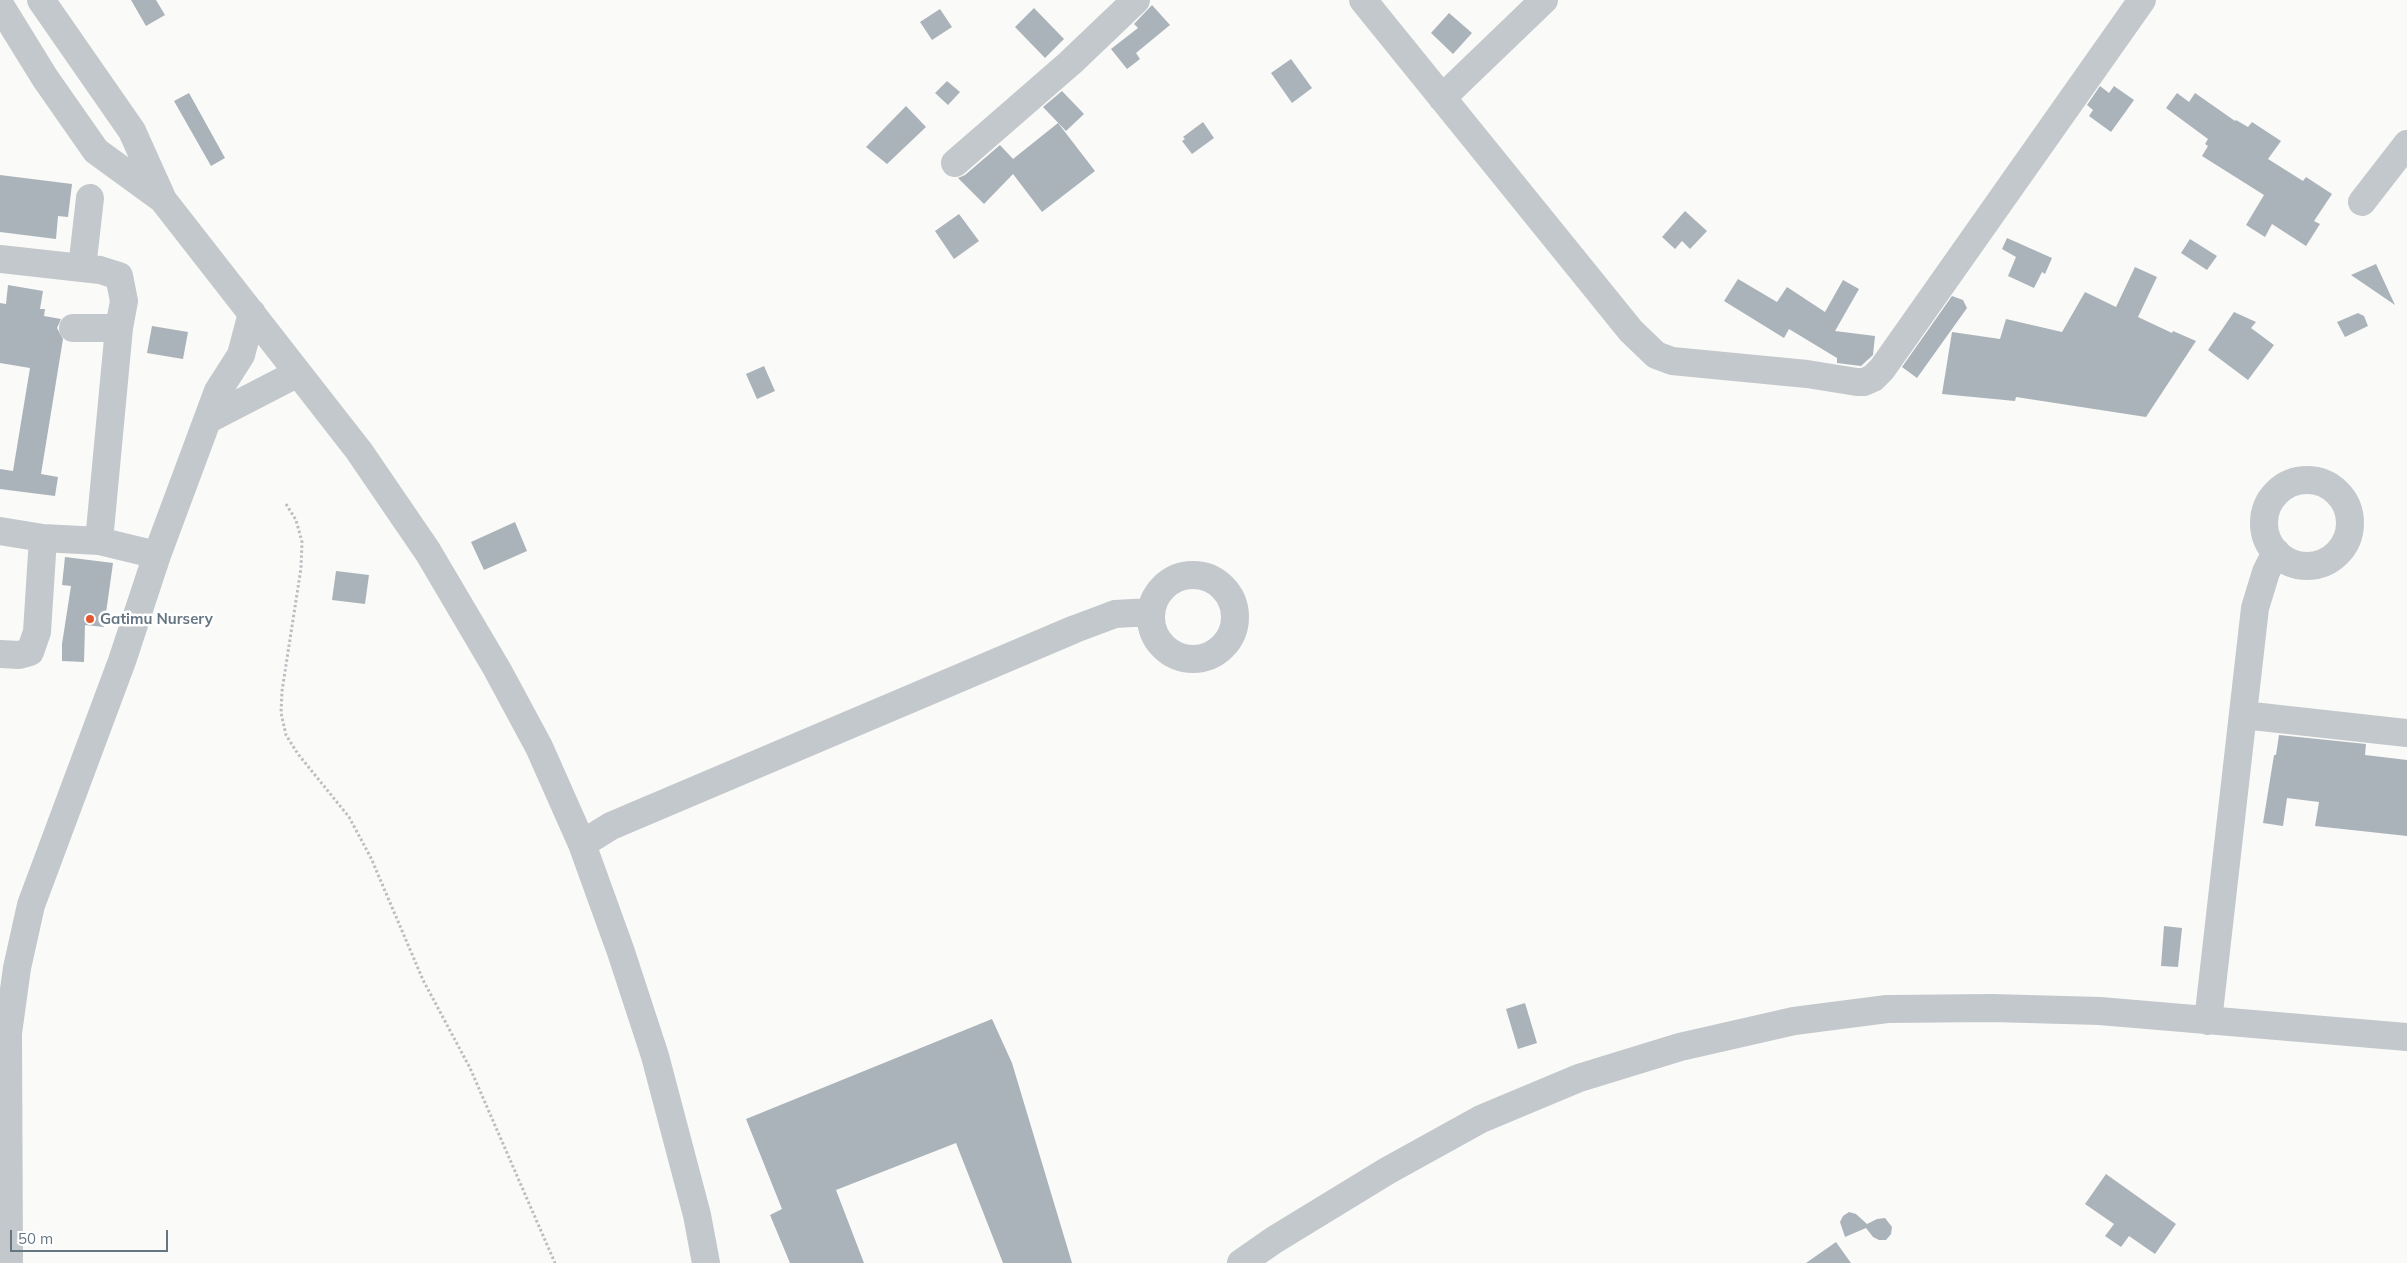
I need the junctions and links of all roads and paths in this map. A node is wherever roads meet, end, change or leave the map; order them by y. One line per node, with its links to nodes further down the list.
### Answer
1 (41, 0): 11 (street)
2 (1136, 0): 9 (street)
3 (1363, 0): 7 (street)
4 (1544, 0): 7 (street)
5 (2142, 0): 7 (street)
6 (0, 5): 11 (street)
7 (1442, 98)
8 (2407, 144): 12 (street)
9 (955, 163)
10 (90, 198): 14 (street)
11 (163, 200): 15 (street)
12 (2362, 202)
13 (0, 258): 14 (street)
14 (82, 268): 17 (street)
15 (252, 313): 18 (street); 19 (street)
16 (73, 328): 17 (street)
17 (119, 328): 23 (street)
18 (298, 373): 19 (street); 30 (street)
19 (209, 419): 25 (street)
20 (286, 504): 34 (path)
21 (0, 531): 22 (street)
22 (43, 538): 23 (street); 27 (street)
23 (98, 541): 25 (street)
24 (2276, 552): 28 (street)
25 (157, 555): 33 (street)
26 (1151, 612): 30 (street)
27 (0, 654)
28 (2243, 715): 29 (street); 31 (street)
29 (2407, 733)
30 (582, 844): 35 (street)
31 (2208, 1020): 32 (street); 36 (street)
32 (2407, 1037)
33 (9, 1263)
34 (556, 1263)
35 (706, 1263)
36 (1241, 1263)

